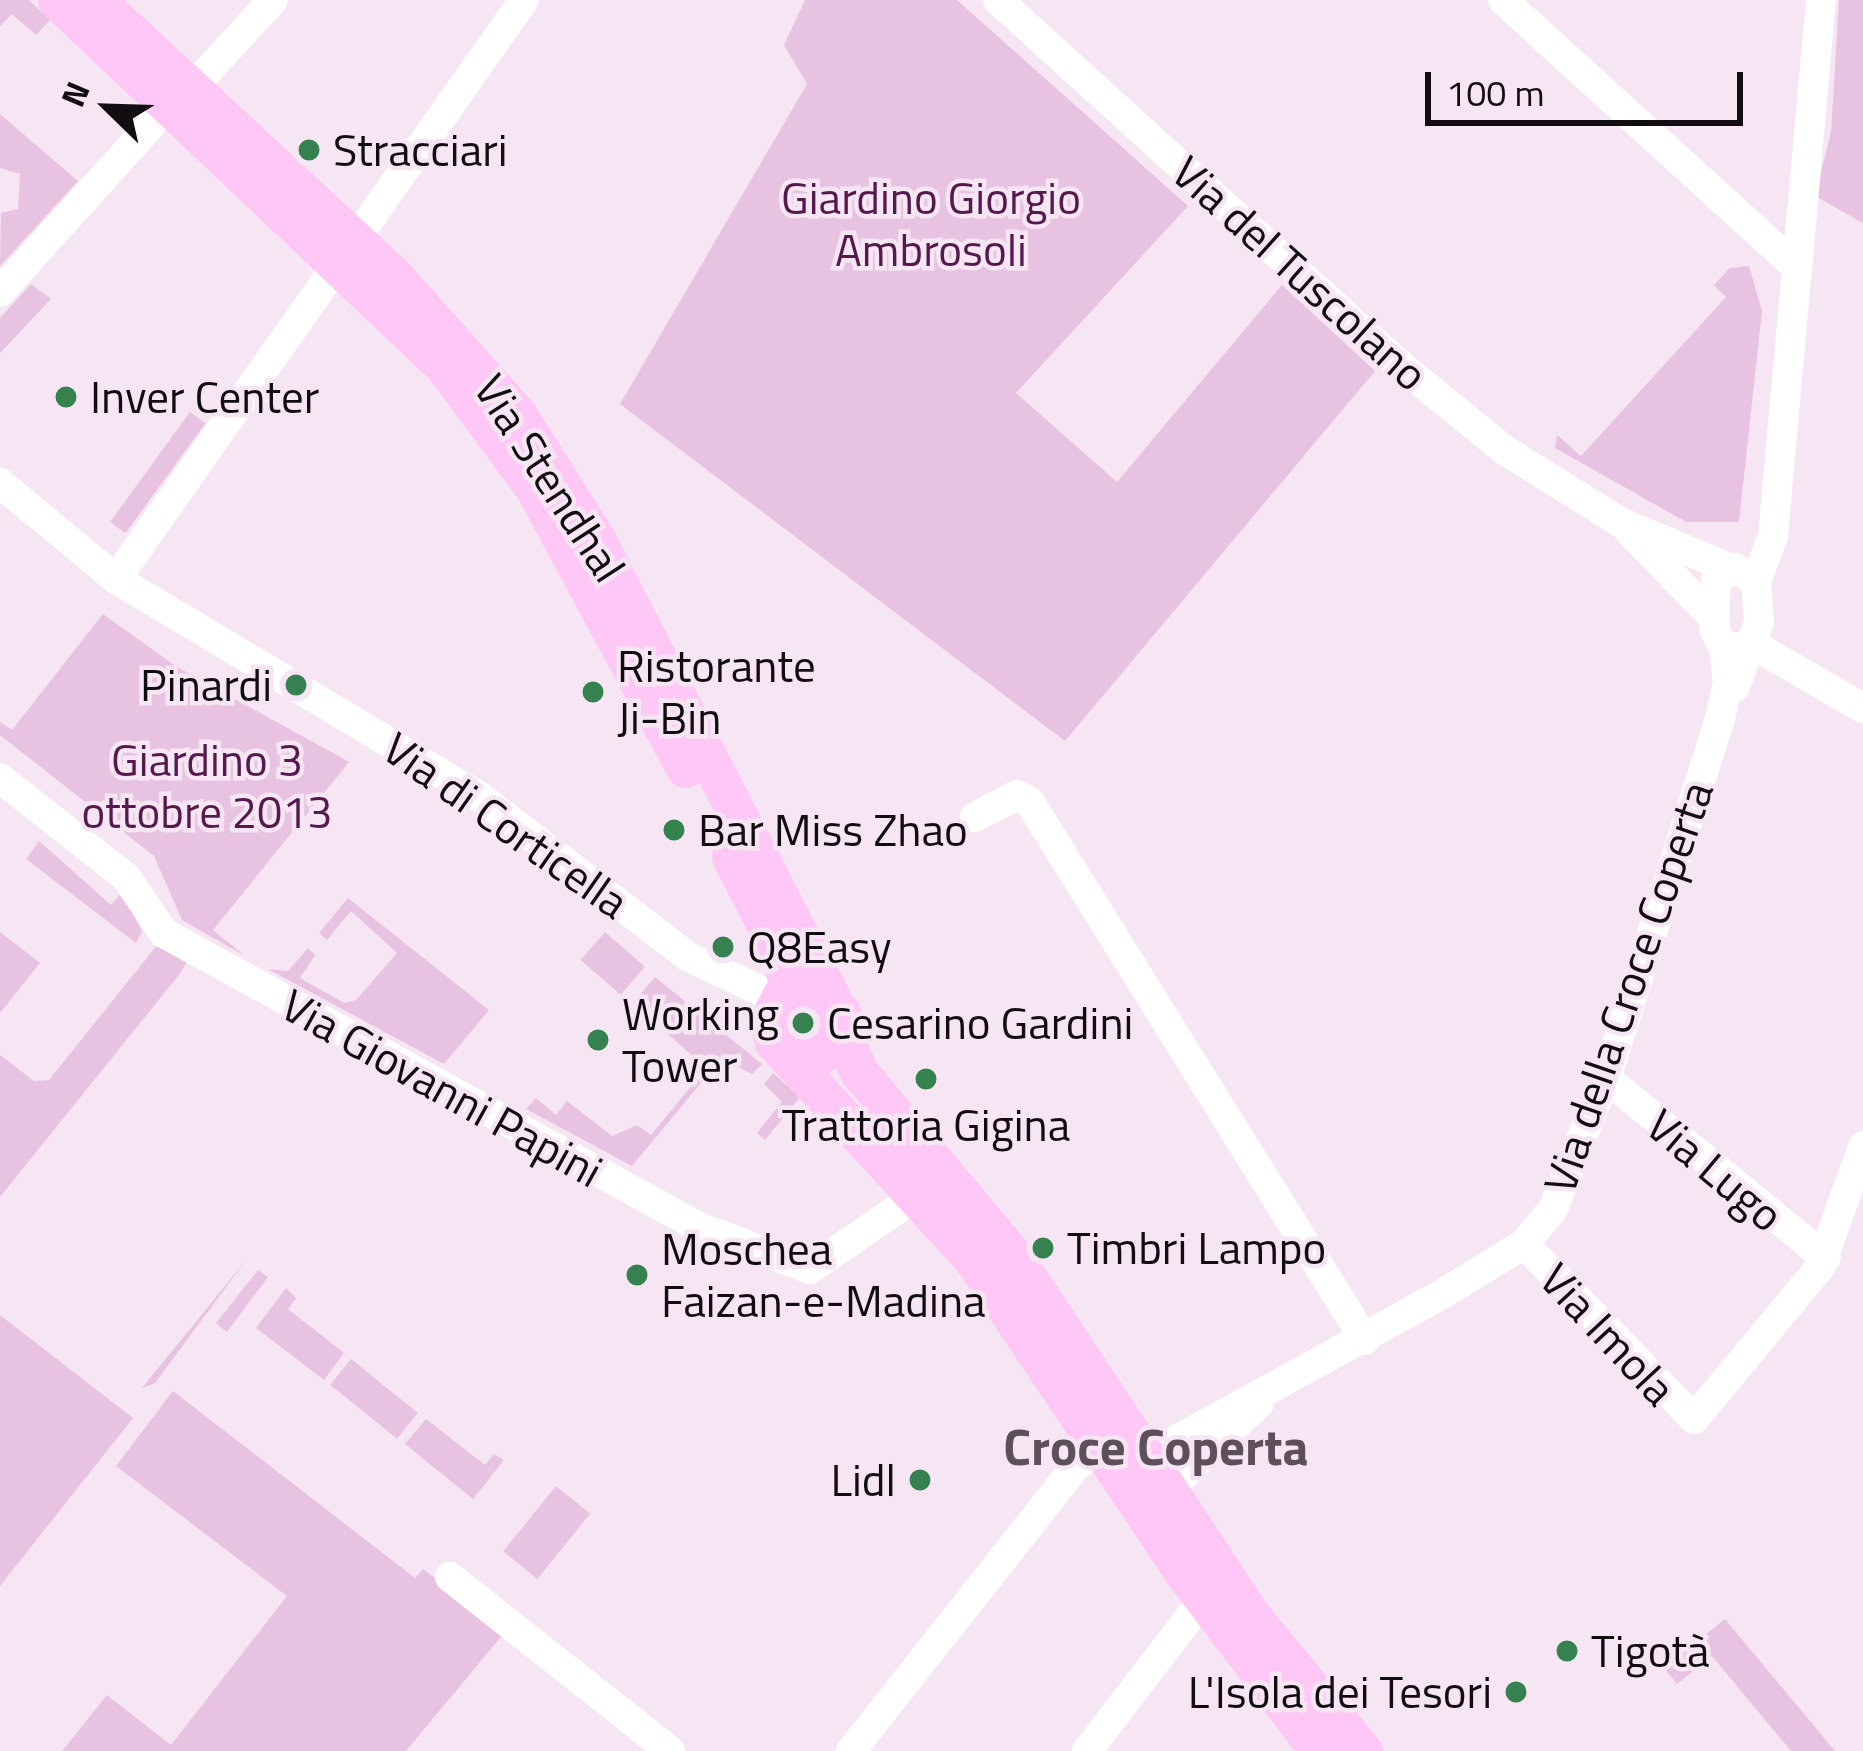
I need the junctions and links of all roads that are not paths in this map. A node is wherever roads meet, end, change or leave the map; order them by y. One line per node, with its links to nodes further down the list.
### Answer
1 (57, 0): 8 (main road, Via Stendhal)
2 (96, 0): 8 (main road, Via Stendhal)
3 (273, 0): 8 (street)
4 (524, 0): 9 (street)
5 (998, 0): 13 (street, Via del Tuscolano)
6 (1503, 0): 10 (street)
7 (1821, 0): 10 (street, Via della Croce Coperta)
8 (179, 98): 9 (main road, Via Stendhal); 11 (street)
9 (347, 250): 15 (street); 20 (main road, Via Stendhal); 21 (main road, Via Stendhal)
10 (1793, 264): 14 (street, Via della Croce Coperta)
11 (0, 292)
12 (0, 483): 15 (street, Via di Corticella)
13 (1620, 522): 14 (street, Via del Tuscolano); 16 (street, Via del Tuscolano)
14 (1741, 573): 16 (street, Via della Croce Coperta); 16 (street, Via della Croce Coperta)
15 (116, 579): 20 (street, Via di Corticella)
16 (1739, 636): 17 (street, Via del Tuscolano); 23 (street, Via della Croce Coperta)
17 (1863, 708)
18 (0, 778): 25 (street, Via Giovanni Papini)
19 (975, 817): 28 (street)
20 (773, 983): 21 (main road); 22 (main road)
21 (836, 1015): 22 (main road); 30 (main road)
22 (787, 1054): 25 (main road)
23 (1606, 1078): 26 (street, Via della Croce Coperta); 27 (street, Via Lugo)
24 (1863, 1146): 27 (street)
25 (921, 1193): 30 (main road)
26 (1524, 1244): 27 (street, Via Imola); 28 (street, Via della Croce Coperta)
27 (1826, 1258)
28 (1364, 1340): 29 (street, Via della Croce Coperta)
29 (1271, 1390): 30 (street, Via della Croce Coperta); 31 (street, Via della Croce Coperta)
30 (1124, 1458): 31 (main road); 33 (main road); 35 (street)
31 (1168, 1490): 38 (main road)
32 (450, 1576): 34 (street)
33 (1203, 1600): 36 (street); 37 (main road)
34 (670, 1751)
35 (851, 1751)
36 (1087, 1751)
37 (1319, 1751)
38 (1363, 1751)

